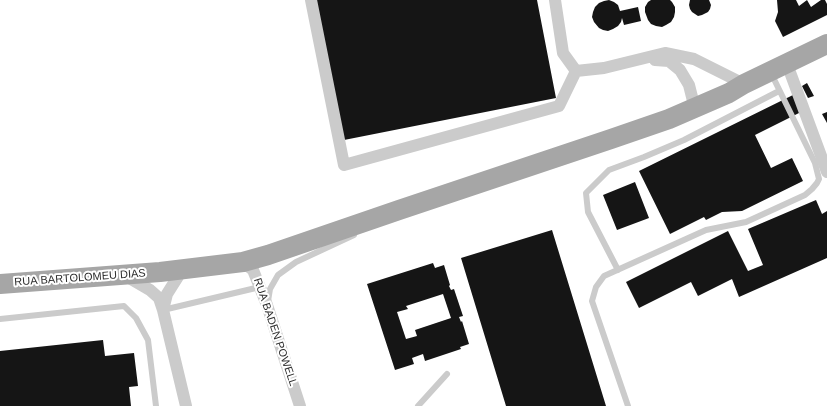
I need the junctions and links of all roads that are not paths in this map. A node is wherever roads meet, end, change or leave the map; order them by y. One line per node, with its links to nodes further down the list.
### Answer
1 (311, 0): 6 (street)
2 (555, 0): 6 (street)
3 (827, 44): 5 (main road, RUA BARTOLOMEU DIAS)
4 (636, 60): 6 (street); 7 (street); 9 (street)
5 (778, 68): 7 (main road, RUA BARTOLOMEU DIAS); 8 (lane); 10 (street)
6 (576, 71)
7 (744, 84): 9 (main road, RUA BARTOLOMEU DIAS)
8 (779, 91): 16 (lane); 16 (lane)
9 (695, 109): 11 (main road, RUA BARTOLOMEU DIAS)
10 (827, 172)
11 (420, 203): 12 (lane); 14 (main road, RUA BARTOLOMEU DIAS)
12 (382, 223)
13 (360, 232): 20 (lane)
14 (243, 262): 15 (main road, RUA BARTOLOMEU DIAS); 19 (street, RUA BADEN POWELL)
15 (185, 269): 17 (main road, RUA BARTOLOMEU DIAS); 21 (street)
16 (618, 270): 28 (lane)
17 (125, 275): 18 (main road, RUA BARTOLOMEU DIAS); 21 (street)
18 (0, 284)
19 (260, 287): 20 (street, RUA BADEN POWELL); 21 (lane)
20 (267, 305): 26 (street, RUA BADEN POWELL)
21 (163, 310): 25 (street)
22 (0, 319): 24 (lane)
23 (447, 374): 27 (lane)
24 (156, 406)
25 (186, 406)
26 (300, 406)
27 (418, 406)
28 (628, 406)

